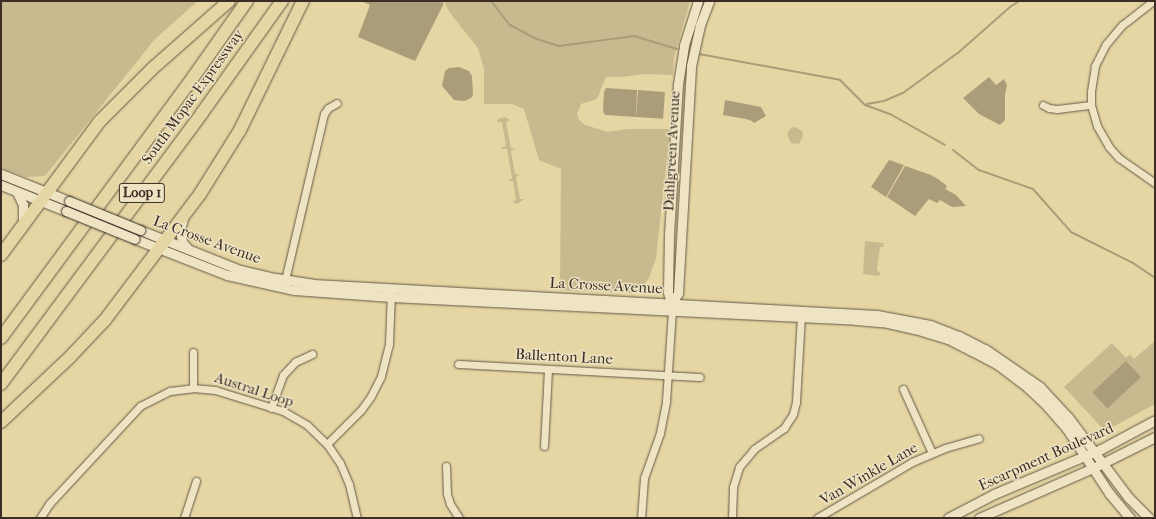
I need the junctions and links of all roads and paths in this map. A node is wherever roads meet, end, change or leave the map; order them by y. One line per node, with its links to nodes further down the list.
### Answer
1 (229, 1): 15 (highway)
2 (247, 1): 25 (highway, South Mopac Expressway / Loop 1)
3 (282, 1): 32 (highway, South Mopac Expressway / Loop 1)
4 (303, 1): 16 (highway)
5 (698, 1): 23 (street, Dahlgreen Avenue)
6 (709, 1): 23 (street, Dahlgreen Avenue)
7 (1153, 1): 10 (street)
8 (337, 103): 21 (street)
9 (1043, 105): 10 (street)
10 (1091, 105): 12 (street)
11 (1, 174): 15 (street, La Crosse Avenue)
12 (1155, 183)
13 (1, 185): 14 (street)
14 (17, 192): 15 (street); 17 (street)
15 (44, 197): 17 (highway); 18 (street, La Crosse Avenue, bridge); 18 (street, La Crosse Avenue, bridge)
16 (185, 213): 18 (highway); 19 (street)
17 (23, 226): 20 (highway)
18 (161, 244): 19 (street, La Crosse Avenue); 22 (street, La Crosse Avenue); 38 (highway)
19 (188, 249): 21 (street, La Crosse Avenue)
20 (1, 255)
21 (285, 280): 22 (street, La Crosse Avenue)
22 (391, 293): 23 (street, La Crosse Avenue); 41 (street)
23 (672, 307): 24 (street, La Crosse Avenue); 30 (street, Dahlgreen Avenue)
24 (801, 314): 35 (street, La Crosse Avenue); 55 (street)
25 (1, 338)
26 (193, 352): 33 (street)
27 (312, 354): 36 (street)
28 (458, 364): 29 (street, Ballenton Lane)
29 (548, 369): 30 (street, Ballenton Lane); 42 (street)
30 (668, 375): 31 (street, Ballenton Lane); 54 (street, Dahlgreen Avenue)
31 (700, 377)
32 (1, 384)
33 (193, 388): 36 (street, Austral Loop); 50 (street, Austral Loop)
34 (903, 389): 44 (street)
35 (1037, 390): 43 (street, La Crosse Avenue); 45 (street, La Crosse Avenue)
36 (271, 408): 41 (street, Austral Loop)
37 (1155, 420): 43 (street, Escarpment Boulevard)
38 (1, 422)
39 (1155, 437): 46 (street, Escarpment Boulevard)
40 (980, 438): 44 (street, Van Winkle Lane)
41 (327, 444): 52 (street, Austral Loop)
42 (544, 446)
43 (1094, 452): 45 (street, Escarpment Boulevard); 46 (street, La Crosse Avenue)
44 (932, 453): 56 (street, Van Winkle Lane)
45 (1084, 456): 48 (street, La Crosse Avenue); 57 (street, Escarpment Boulevard)
46 (1102, 463): 48 (street, Escarpment Boulevard); 60 (street, La Crosse Avenue)
47 (446, 466): 53 (street)
48 (1092, 468): 58 (street, Escarpment Boulevard); 59 (street, La Crosse Avenue)
49 (196, 481): 51 (street)
50 (40, 518)
51 (184, 518)
52 (357, 518)
53 (459, 518)
54 (642, 518)
55 (732, 518)
56 (817, 518)
57 (948, 518)
58 (979, 518)
59 (1130, 518)
60 (1149, 518)

